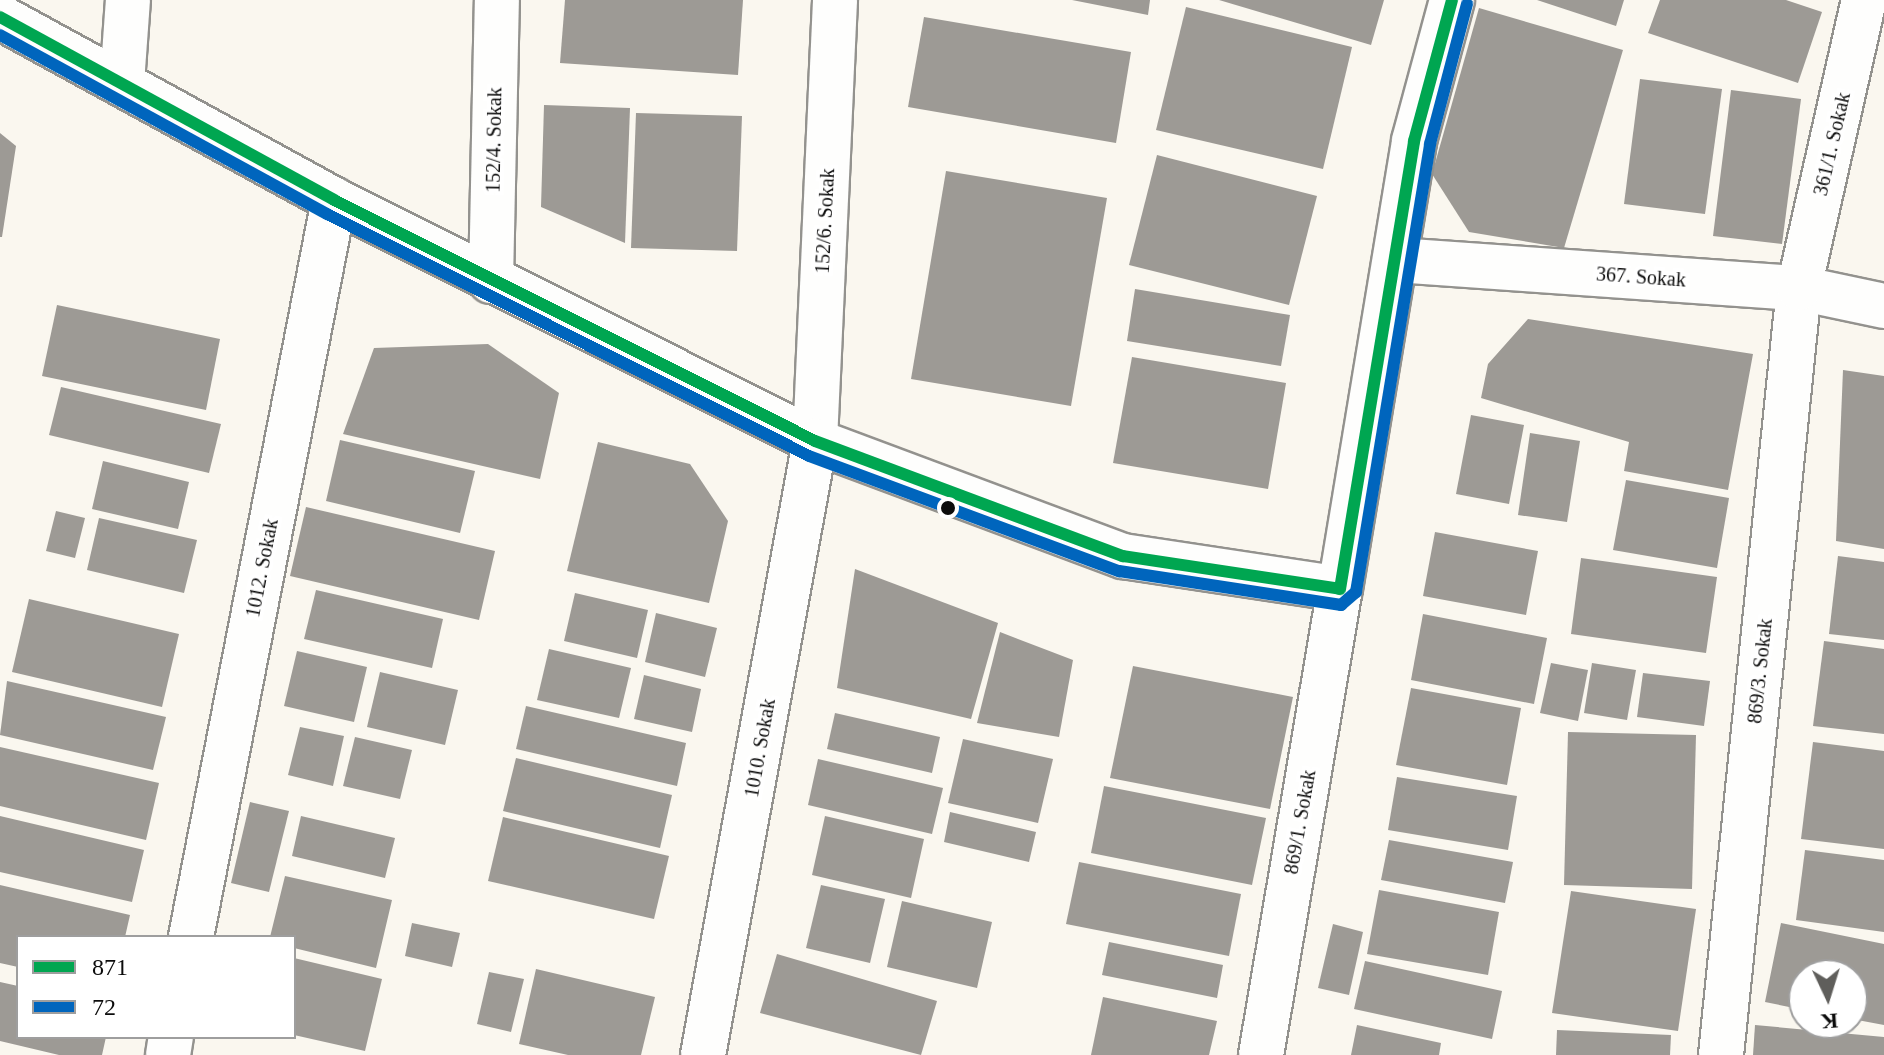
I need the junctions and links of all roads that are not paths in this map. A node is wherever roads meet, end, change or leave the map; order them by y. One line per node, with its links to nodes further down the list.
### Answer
1 (128, 0): 7 (street)
2 (497, 0): 10 (street, 152/4. Sokak)
3 (835, 0): 13 (street, 152/6. Sokak)
4 (1452, 0): 9 (street, 869/1. Sokak)
5 (1864, 0): 11 (street, 361/1. Sokak)
6 (0, 17): 7 (street)
7 (122, 83): 8 (street)
8 (334, 200): 10 (street); 15 (street, 1012. Sokak)
9 (1396, 260): 11 (street, 367. Sokak); 14 (street, 869/1. Sokak)
10 (491, 281): 13 (street)
11 (1799, 288): 12 (street, 367. Sokak); 18 (street, 869/3. Sokak)
12 (1884, 306)
13 (815, 441): 14 (street); 16 (street, 1010. Sokak)
14 (1340, 589): 17 (street, 869/1. Sokak)
15 (191, 935)
16 (703, 1055)
17 (1261, 1055)
18 (1721, 1055)

